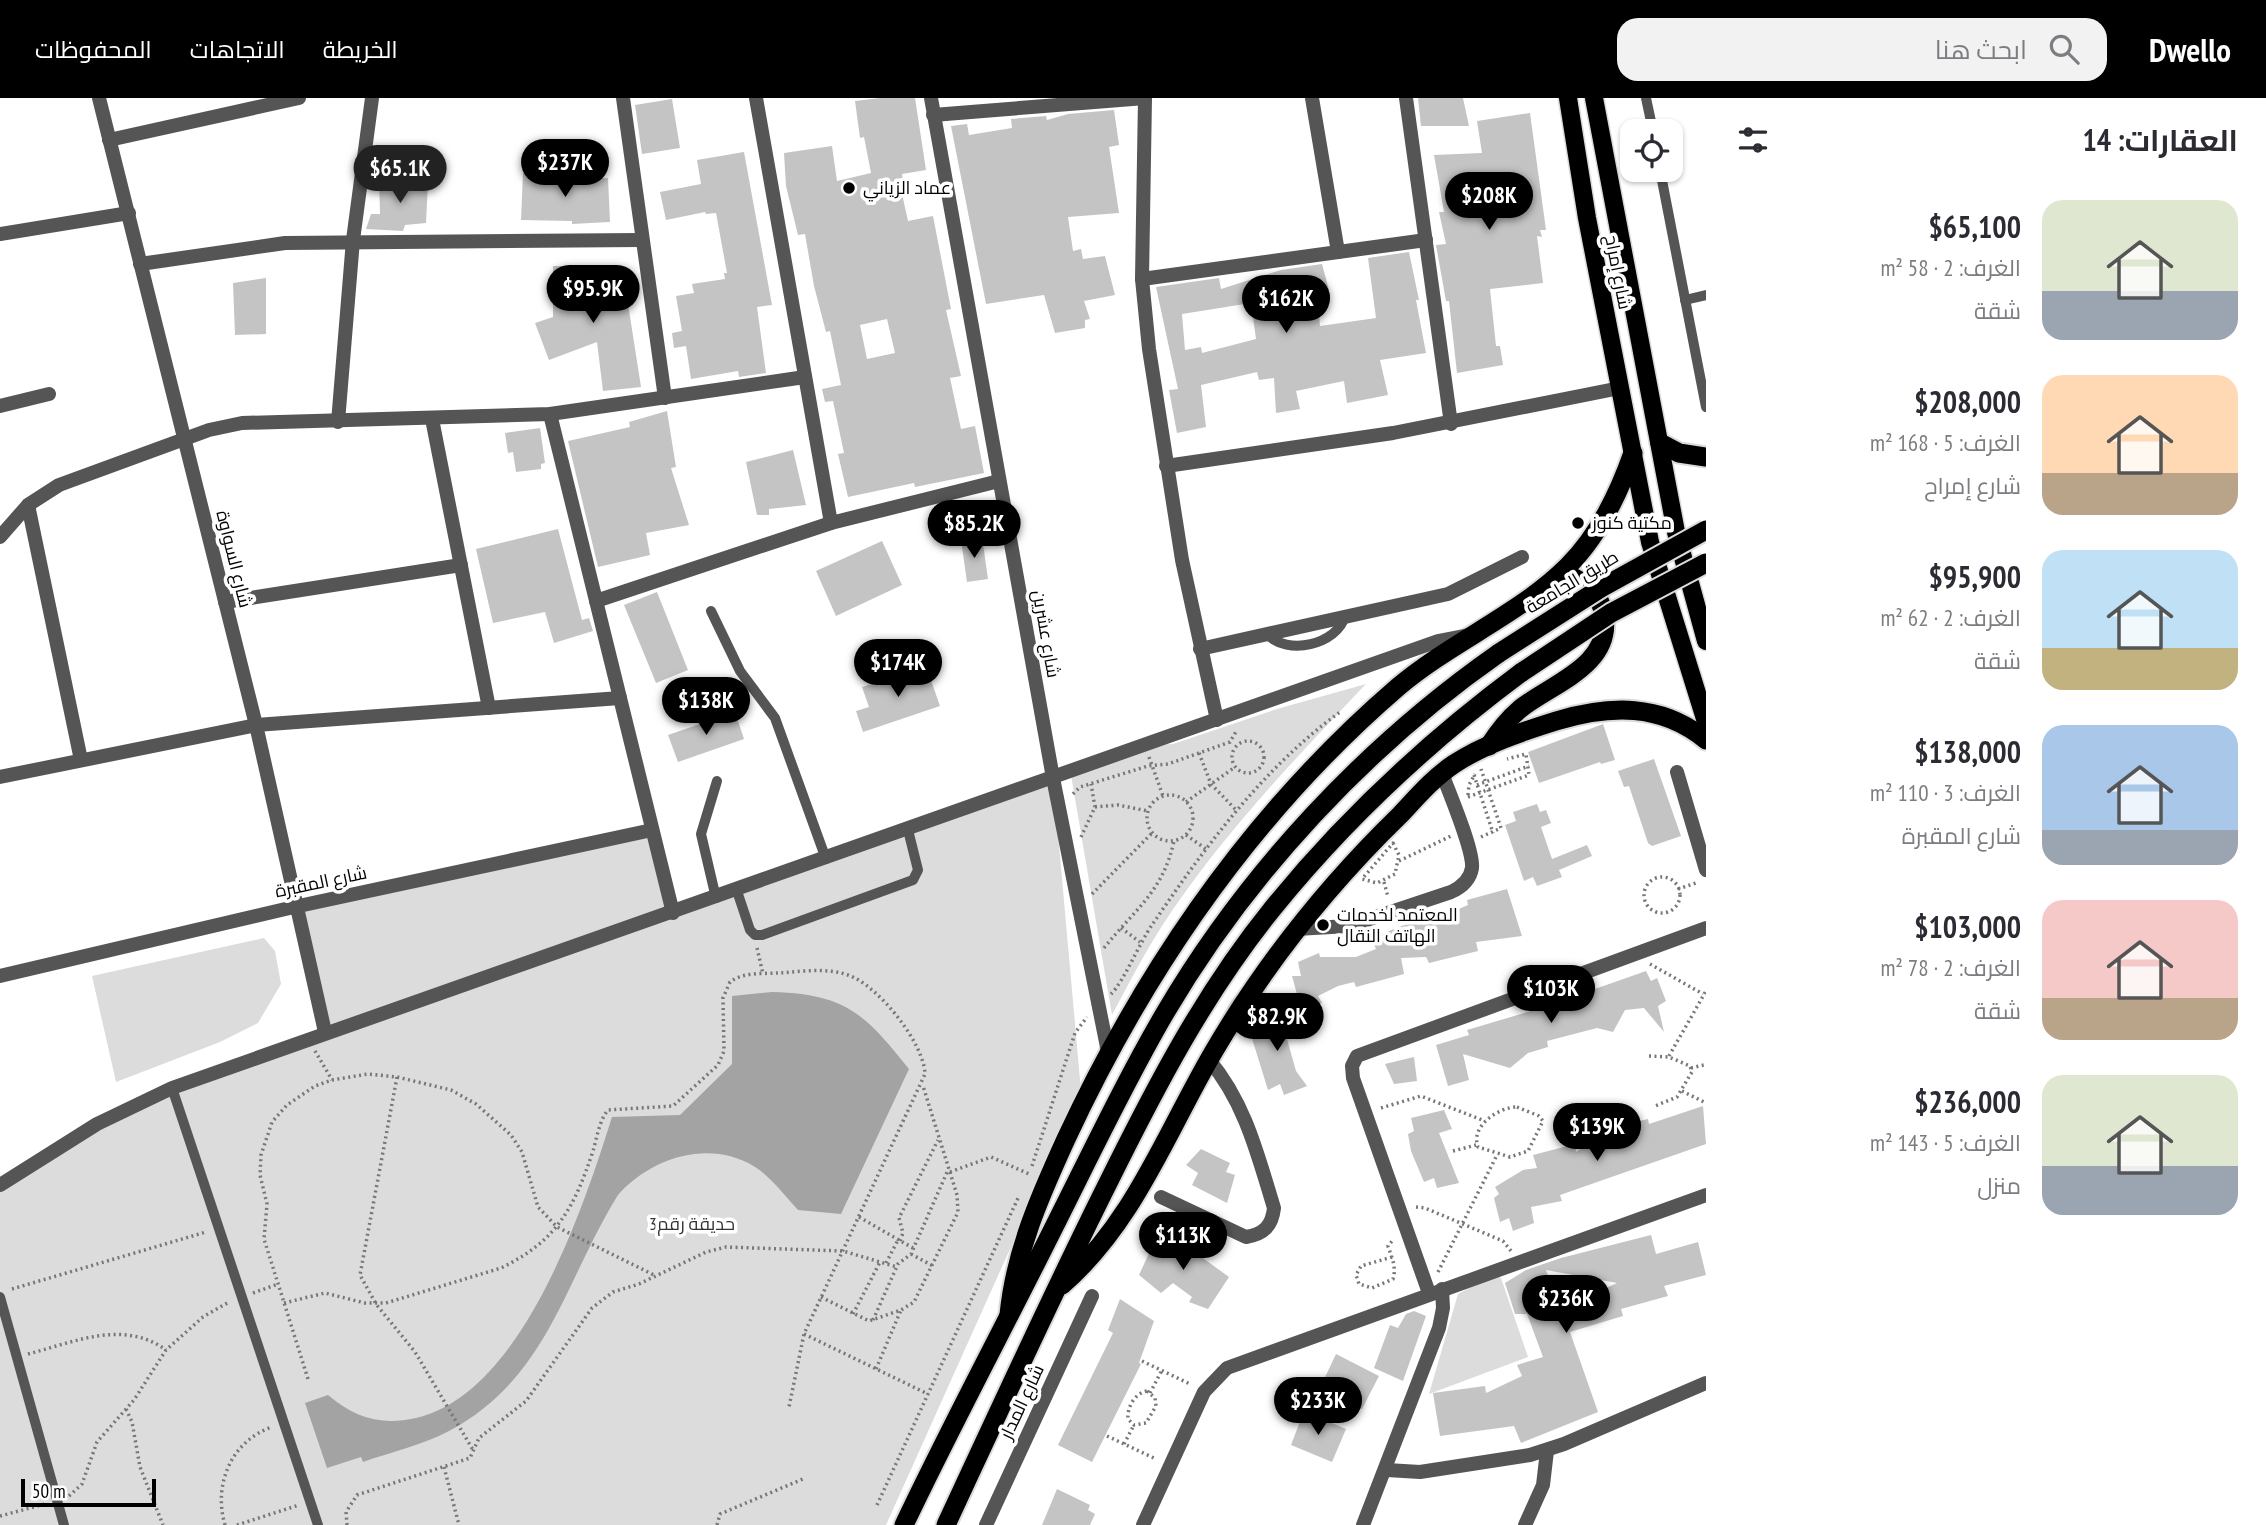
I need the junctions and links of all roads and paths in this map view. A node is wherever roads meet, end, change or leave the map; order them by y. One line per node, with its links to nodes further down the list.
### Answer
1 (99, 98): 16 (street, شارع السواوة)
2 (299, 98): 13 (street)
3 (372, 98): 20 (street)
4 (624, 98): 21 (street)
5 (756, 98): 28 (street)
6 (931, 98): 14 (street, شارع عشرين)
7 (1145, 98): 14 (street); 25 (street)
8 (1312, 98): 23 (street)
9 (1406, 98): 22 (street)
10 (1568, 98): 29 (main road, شارع إمراح)
11 (1594, 98): 39 (main road, شارع إمراح)
12 (1646, 98): 15 (lane)
13 (261, 102): 16 (street)
14 (933, 116): 43 (street, شارع عشرين)
15 (1650, 119)
16 (109, 140): 18 (street, شارع السواوة)
17 (1662, 182): 27 (lane)
18 (129, 214): 19 (street); 24 (street, شارع السواوة)
19 (0, 234)
20 (352, 240): 21 (street); 24 (street); 36 (street)
21 (641, 240): 31 (street)
22 (1426, 240): 23 (street); 37 (street)
23 (1338, 252): 25 (street)
24 (140, 264): 38 (street, شارع السواوة)
25 (1142, 279): 42 (street)
26 (1706, 295): 27 (lane)
27 (1685, 300): 33 (lane)
28 (805, 377): 31 (street); 45 (street)
29 (1620, 388): 37 (street); 40 (main road, شارع إمراح)
30 (49, 394): 32 (street)
31 (665, 398): 34 (street)
32 (0, 406)
33 (1706, 407)
34 (550, 414): 35 (street); 52 (street)
35 (432, 419): 36 (street); 50 (street)
36 (338, 422): 38 (street)
37 (1451, 424): 42 (street)
38 (184, 440): 44 (street); 53 (street, شارع السواوة)
39 (1660, 443): 41 (highway); 56 (main road, شارع إمراح)
40 (1633, 453): 51 (highway); 62 (main road, شارع إمراح)
41 (1706, 457)
42 (1166, 466): 57 (street)
43 (999, 481): 45 (street); 77 (street, شارع عشرين)
44 (28, 505): 47 (street); 68 (street)
45 (831, 523): 52 (street)
46 (1706, 530): 184 (highway, طريق الجامعة, bridge)
47 (0, 537)
48 (1522, 557): 57 (street)
49 (1706, 563): 175 (highway, bridge)
50 (461, 565): 53 (street); 59 (street)
51 (1562, 572): 55 (highway); 67 (highway)
52 (596, 601): 58 (street)
53 (225, 602): 64 (street, شارع السواوة)
54 (711, 611): 106 (lane)
55 (1469, 635): 61 (street); 132 (highway)
56 (1706, 641)
57 (1200, 649): 61 (street)
58 (620, 698): 59 (street); 95 (street)
59 (489, 708): 64 (street)
60 (1345, 709): 92 (path)
61 (1217, 720): 77 (street)
62 (1706, 722)
63 (1242, 724): 66 (path)
64 (256, 725): 68 (street); 116 (street, شارع السواوة)
65 (1706, 740): 67 (highway)
66 (1199, 753): 69 (path); 81 (path)
67 (1492, 757): 70 (path); 72 (path); 74 (highway)
68 (82, 760): 76 (street)
69 (1152, 766): 80 (path); 85 (path)
70 (1529, 766): 79 (path); 83 (path)
71 (1235, 767): 71 (path); 81 (path)
72 (1481, 769): 75 (path); 79 (path)
73 (1676, 772): 108 (street)
74 (1442, 773): 100 (street); 120 (highway)
75 (1474, 775): 82 (path); 87 (path)
76 (0, 777)
77 (1053, 778): 96 (street); 129 (street, شارع عشرين)
78 (717, 781): 114 (lane)
79 (1485, 782): 82 (path); 83 (path)
80 (1091, 784): 86 (path); 90 (path)
81 (1210, 784): 88 (path); 92 (path)
82 (1477, 785): 84 (path)
83 (1488, 790): 84 (path); 98 (path)
84 (1480, 793): 87 (path); 98 (path)
85 (1163, 796): 88 (path); 91 (path)
86 (1073, 797)
87 (1468, 797): 89 (path)
88 (1186, 802): 99 (path)
89 (1470, 803)
90 (1095, 807): 91 (path); 101 (path)
91 (1148, 811): 97 (path)
92 (1237, 811): 105 (path)
93 (1078, 824): 101 (path)
94 (1477, 826): 102 (path)
95 (652, 830): 116 (street, شارع المقبرة); 117 (street)
96 (908, 830): 106 (street); 121 (lane)
97 (1152, 833): 103 (path); 113 (path)
98 (1493, 833): 102 (path)
99 (1186, 835): 103 (path); 105 (path)
100 (1464, 836): 102 (path); 107 (path); 120 (street)
101 (1080, 837): 104 (path)
102 (1481, 837)
103 (1174, 841): 118 (path)
104 (1083, 849)
105 (1206, 849): 123 (path)
106 (826, 859): 112 (street)
107 (1399, 861): 107 (path)
108 (1706, 870)
109 (1706, 880): 111 (path)
110 (1089, 883): 113 (path)
111 (1678, 889): 111 (path)
112 (737, 891): 114 (street); 121 (lane)
113 (1091, 895): 115 (path)
114 (716, 898): 117 (street)
115 (1093, 906)
116 (294, 907): 126 (street, شارع المقبرة); 130 (street, شارع السواوة)
117 (673, 913): 130 (street)
118 (1121, 928): 122 (path); 123 (path)
119 (1706, 928): 124 (street)
120 (1296, 929): 135 (highway)
121 (755, 935): 125 (path)
122 (1099, 941)
123 (1140, 942): 127 (path)
124 (1638, 952): 128 (path); 145 (street)
125 (764, 974): 140 (path); 159 (path)
126 (0, 976)
127 (1108, 991)
128 (1704, 993): 134 (path)
129 (1101, 1011): 132 (street, شارع عشرين); 152 (path)
130 (325, 1032): 131 (street)
131 (307, 1038): 139 (path); 141 (street)
132 (1108, 1052): 184 (highway)
133 (1649, 1056): 134 (path)
134 (1669, 1057): 137 (path)
135 (1209, 1060): 155 (street); 175 (highway)
136 (1704, 1065): 137 (path)
137 (1691, 1068): 142 (path)
138 (397, 1077): 139 (path); 159 (path); 181 (path)
139 (332, 1080): 173 (path)
140 (923, 1084): 147 (path); 157 (path)
141 (172, 1088): 153 (street); 160 (lane)
142 (1682, 1091): 143 (path); 144 (path)
143 (1706, 1103)
144 (1655, 1106)
145 (1366, 1114): 146 (path); 156 (street)
146 (1486, 1121): 148 (path); 150 (path)
147 (939, 1139): 151 (path); 162 (path)
148 (1476, 1145): 149 (path); 150 (path)
149 (1453, 1151)
150 (1497, 1155): 158 (path)
151 (949, 1170): 152 (path); 163 (path); 170 (path)
152 (1029, 1174): 196 (path)
153 (0, 1185)
154 (1706, 1195): 168 (street)
155 (1161, 1197)
156 (1401, 1213): 158 (path); 161 (street)
157 (859, 1217): 162 (path); 164 (path)
158 (1462, 1223): 168 (path); 174 (path)
159 (557, 1227): 172 (path); 181 (path)
160 (218, 1228): 176 (path); 178 (lane)
161 (1409, 1235): 166 (path); 174 (street)
162 (899, 1240): 163 (path); 169 (path)
163 (913, 1248): 165 (path)
164 (843, 1251): 167 (path); 172 (path); 179 (path)
165 (911, 1254): 170 (path); 171 (path)
166 (1392, 1257): 166 (path)
167 (880, 1262): 169 (path); 183 (path)
168 (1516, 1263): 174 (street)
169 (886, 1264): 171 (path)
170 (933, 1266): 182 (path)
171 (897, 1267): 185 (path)
172 (656, 1276): 203 (path)
173 (278, 1284): 178 (path); 180 (path)
174 (1433, 1291): 195 (street); 207 (street)
175 (1054, 1293): 222 (highway)
176 (0, 1295): 188 (lane)
177 (1092, 1296): 223 (street, شارع المدار)
178 (242, 1297): 187 (path); 199 (lane)
179 (821, 1297): 183 (path); 186 (path)
180 (284, 1303): 181 (path); 192 (path)
181 (376, 1304): 203 (path)
182 (901, 1310): 185 (path); 190 (path)
183 (853, 1314): 185 (path)
184 (1009, 1315): 221 (highway, طريق الجامعة)
185 (873, 1320)
186 (804, 1335): 190 (path); 197 (path)
187 (166, 1350): 188 (path); 198 (path)
188 (19, 1356): 209 (lane)
189 (1142, 1361): 191 (path)
190 (876, 1369): 196 (path)
191 (1162, 1370): 194 (path); 195 (path)
192 (308, 1379)
193 (1706, 1383): 204 (street)
194 (1150, 1392): 200 (path); 200 (path)
195 (1204, 1392): 205 (street)
196 (928, 1394): 211 (path)
197 (789, 1407)
198 (126, 1409): 209 (path); 214 (path)
199 (284, 1424): 210 (lane); 215 (path)
200 (1134, 1425): 202 (path)
201 (1107, 1436): 202 (path)
202 (1124, 1444): 205 (path)
203 (474, 1451): 206 (path)
204 (1547, 1451): 207 (street); 226 (street)
205 (1170, 1465): 224 (street)
206 (444, 1467): 218 (path); 219 (path)
207 (1387, 1470): 225 (street)
208 (803, 1479): 220 (path)
209 (58, 1500): 212 (path); 213 (lane)
210 (310, 1502): 216 (path); 217 (lane)
211 (877, 1505)
212 (0, 1516)
213 (64, 1525)
214 (163, 1525)
215 (225, 1525)
216 (237, 1525)
217 (318, 1525)
218 (347, 1525)
219 (459, 1525)
220 (717, 1525)
221 (904, 1525)
222 (946, 1525)
223 (986, 1525)
224 (1143, 1525)
225 (1363, 1525)
226 (1525, 1525)

